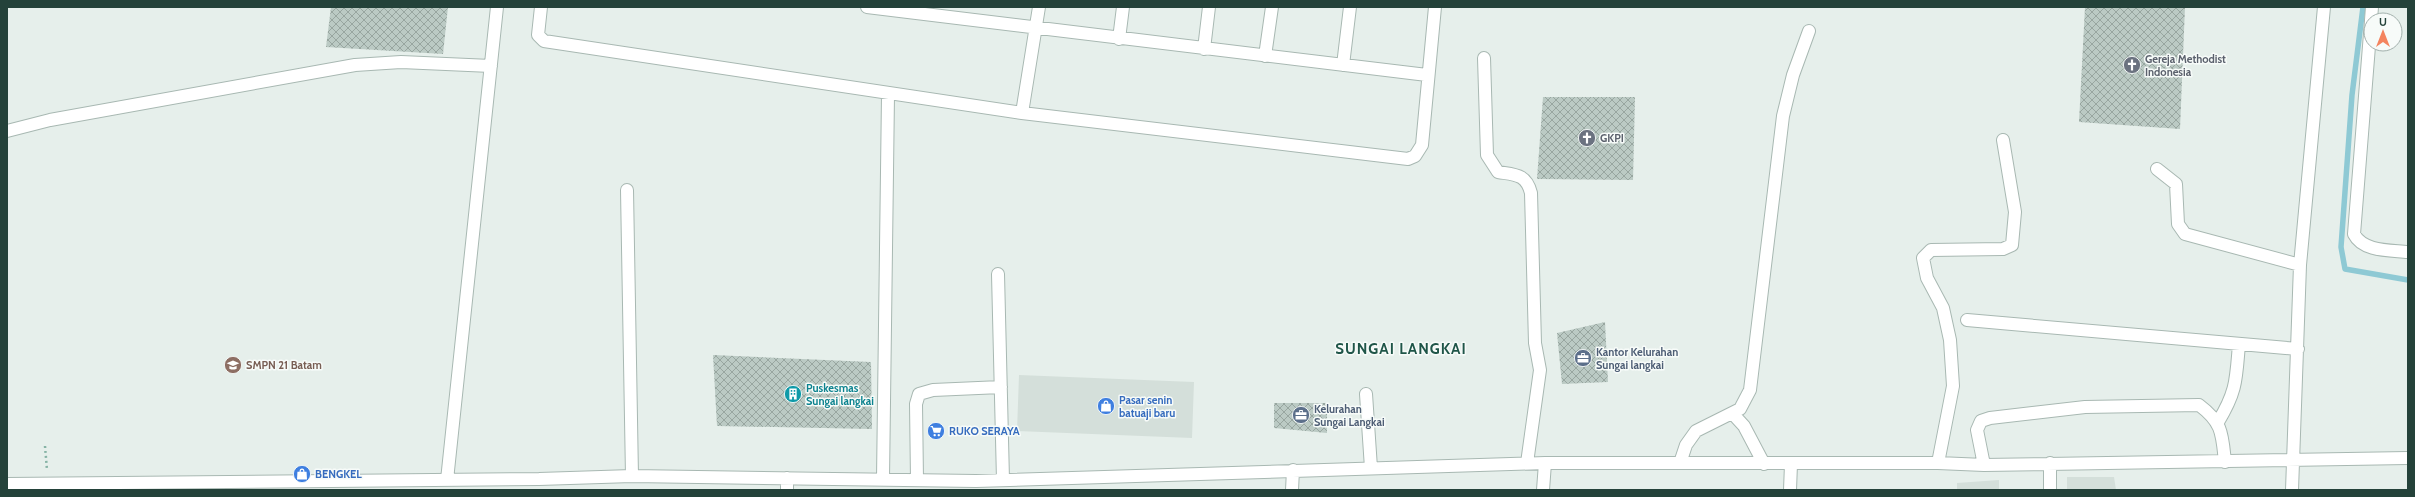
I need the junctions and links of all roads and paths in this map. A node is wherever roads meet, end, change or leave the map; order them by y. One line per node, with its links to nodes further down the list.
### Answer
1 (497, 7): 20 (street)
2 (541, 7): 22 (street)
3 (870, 7): 11 (street)
4 (1039, 7): 12 (street)
5 (1123, 7): 14 (street)
6 (1209, 7): 15 (street)
7 (1272, 7): 17 (street)
8 (1350, 7): 19 (street)
9 (1435, 7): 21 (street)
10 (2324, 7): 29 (street)
11 (953, 13): 12 (street)
12 (1036, 29): 14 (street); 23 (street)
13 (1809, 31): 36 (street)
14 (1119, 39): 15 (street)
15 (1204, 49): 17 (street)
16 (2369, 52): 28 (street)
17 (1265, 56): 19 (street)
18 (1484, 58): 42 (street)
19 (1343, 65): 21 (street)
20 (491, 66): 24 (street); 55 (street)
21 (1427, 75): 23 (street)
22 (888, 95): 23 (street); 54 (street)
23 (1022, 113)
24 (7, 131)
25 (2003, 140): 45 (street)
26 (2157, 169): 29 (street)
27 (627, 190): 52 (street)
28 (2408, 252)
29 (2300, 265): 33 (street)
30 (998, 274): 34 (street)
31 (1967, 320): 32 (street)
32 (2239, 344): 33 (street); 37 (street)
33 (2298, 349): 40 (street)
34 (1001, 387): 56 (street); 57 (street)
35 (1366, 394): 50 (street)
36 (1733, 414): 44 (street); 47 (street)
37 (2218, 422): 41 (street); 49 (street)
38 (45, 446): 61 (path)
39 (2408, 458): 40 (street)
40 (2293, 459): 41 (street); 68 (street)
41 (2225, 462): 46 (street)
42 (1527, 463): 43 (street); 50 (street)
43 (1545, 463): 44 (street); 65 (street)
44 (1680, 463): 47 (street)
45 (1938, 463): 48 (street); 49 (street)
46 (2050, 463): 49 (street); 67 (street)
47 (1764, 464): 48 (street)
48 (1791, 464): 66 (street)
49 (1984, 465)
50 (1371, 468): 51 (street)
51 (1292, 470): 57 (street); 64 (street)
52 (632, 476): 53 (street); 59 (street)
53 (787, 478): 54 (street); 63 (street)
54 (883, 479): 56 (street)
55 (447, 480): 59 (street); 62 (street)
56 (917, 480): 60 (street)
57 (1003, 480): 60 (street)
58 (7, 484): 61 (street)
59 (538, 485)
60 (976, 485)
61 (48, 486): 62 (street)
62 (287, 486)
63 (787, 490)
64 (1292, 490)
65 (1543, 490)
66 (1790, 490)
67 (2050, 490)
68 (2292, 490)

